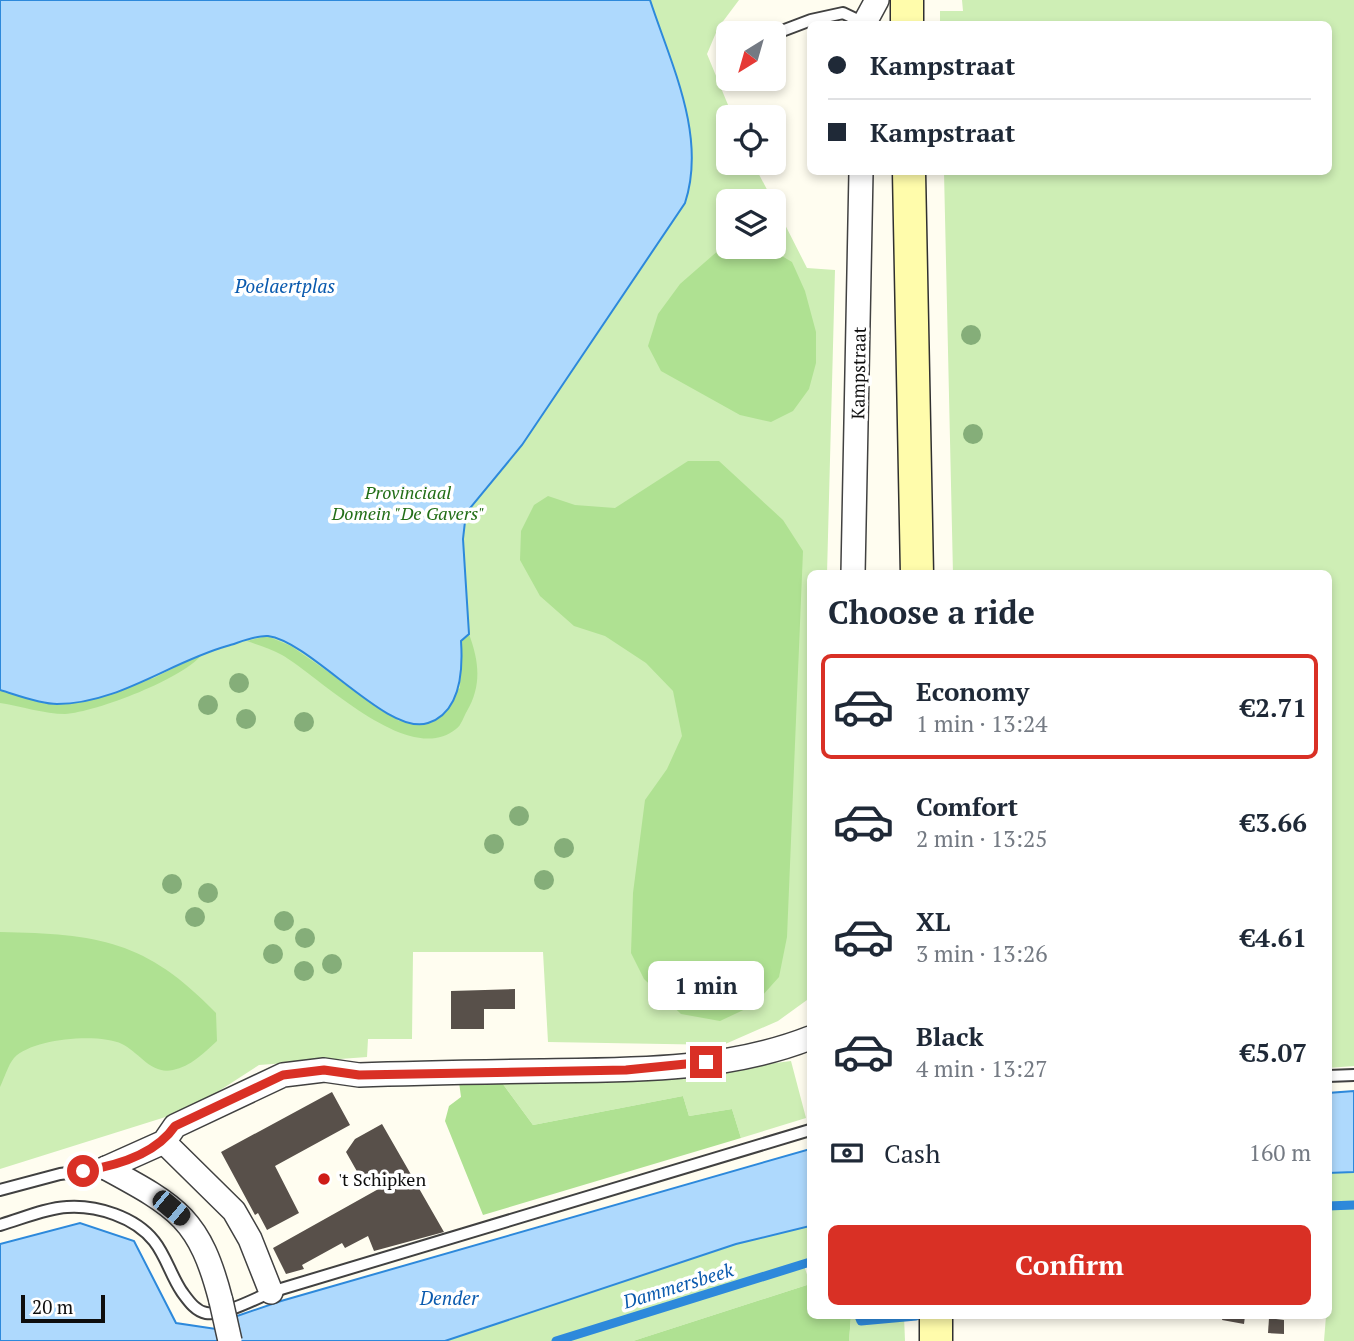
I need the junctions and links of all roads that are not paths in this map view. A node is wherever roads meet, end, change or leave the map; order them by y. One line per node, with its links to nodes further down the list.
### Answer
1 (877, 0): 5 (street)
2 (907, 0): 6 (street)
3 (808, 21): 4 (lane)
4 (858, 21)
5 (866, 21)
6 (907, 21)
7 (807, 22): 8 (lane)
8 (786, 29)
9 (861, 175): 11 (street, Kampstraat)
10 (909, 175): 12 (street)
11 (853, 570)
12 (917, 570)
13 (807, 1039): 17 (street)
14 (1354, 1075): 15 (lane)
15 (1332, 1076)
16 (807, 1131): 21 (lane)
17 (164, 1142): 18 (street); 21 (street)
18 (106, 1168): 19 (lane); 23 (street, bridge)
19 (0, 1190)
20 (0, 1225): 21 (lane)
21 (271, 1292)
22 (936, 1319): 24 (street)
23 (230, 1341)
24 (936, 1341)

